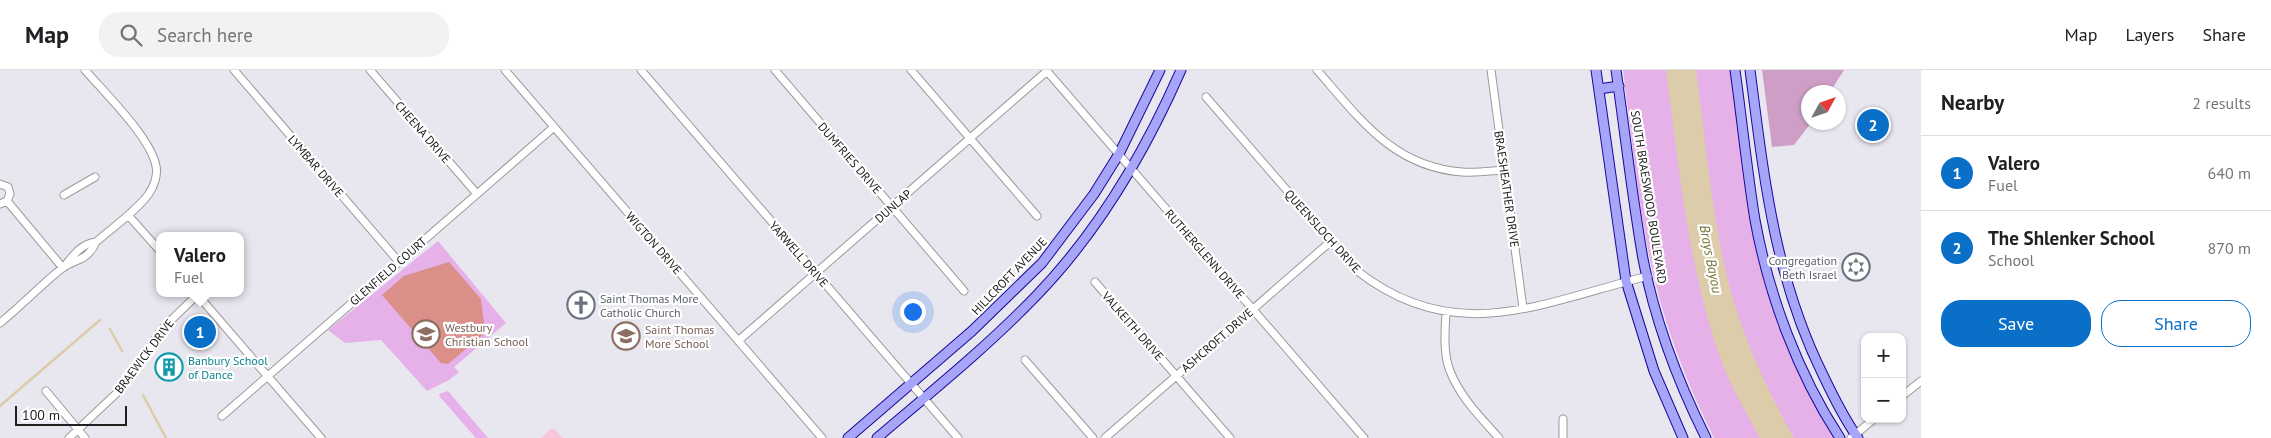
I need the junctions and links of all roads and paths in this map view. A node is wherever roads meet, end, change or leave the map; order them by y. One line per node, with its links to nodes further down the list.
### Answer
1 (86, 70): 33 (street)
2 (234, 70): 37 (street, LYMBAR DRIVE)
3 (370, 70): 29 (street, CHEENA DRIVE)
4 (504, 70): 20 (street, WIGTON DRIVE)
5 (641, 70): 39 (street, YARWELL DRIVE)
6 (775, 70): 32 (street, DUMFRIES DRIVE)
7 (911, 70): 21 (street)
8 (1046, 70): 21 (street, DUNLAP); 22 (street, RUTHERGLENN DRIVE)
9 (1160, 70): 22 (main road, HILLCROFT AVENUE)
10 (1181, 70): 25 (main road)
11 (1318, 70): 26 (street)
12 (1491, 70): 26 (street, BRAESHEATHER DRIVE)
13 (1596, 70): 18 (main road)
14 (1616, 70): 17 (main road, SOUTH BRAESWOOD BOULEVARD)
15 (1735, 70): 24 (main road)
16 (1750, 70): 23 (main road)
17 (1619, 86): 18 (main road); 40 (main road, SOUTH BRAESWOOD BOULEVARD)
18 (1599, 89): 41 (main road)
19 (1206, 97): 35 (street, QUEENSLOCH DRIVE)
20 (554, 127): 29 (street, GLENFIELD COURT); 50 (street, WIGTON DRIVE)
21 (971, 139): 32 (street, DUNLAP); 34 (street)
22 (1119, 154): 25 (street, RUTHERGLENN DRIVE); 55 (main road, HILLCROFT AVENUE)
23 (1763, 165): 24 (main road); 63 (main road)
24 (1748, 167): 79 (main road)
25 (1132, 169): 47 (street, RUTHERGLENN DRIVE); 58 (main road)
26 (1504, 170): 46 (street, BRAESHEATHER DRIVE)
27 (95, 177): 30 (street)
28 (0, 184): 31 (street)
29 (477, 194): 37 (street, GLENFIELD COURT)
30 (64, 195)
31 (4, 203): 38 (street)
32 (892, 207): 39 (street, DUNLAP); 43 (street, DUMFRIES DRIVE)
33 (128, 214): 36 (street); 38 (street)
34 (1037, 216)
35 (1330, 242): 47 (street, ASHCROFT DRIVE); 48 (street, QUEENSLOCH DRIVE)
36 (156, 246)
37 (399, 262): 52 (street, GLENFIELD COURT)
38 (63, 268): 49 (street)
39 (816, 273): 50 (street, DUNLAP); 55 (street, YARWELL DRIVE)
40 (1648, 276): 41 (street, QUEENSLOCH DRIVE); 78 (main road, SOUTH BRAESWOOD BOULEVARD)
41 (1626, 281): 46 (street, QUEENSLOCH DRIVE); 77 (main road)
42 (1095, 282): 53 (street, VALKEITH DRIVE)
43 (964, 291)
44 (194, 297): 62 (street, BRAEWICK DRIVE)
45 (200, 297): 52 (street)
46 (1523, 308): 48 (street, QUEENSLOCH DRIVE)
47 (1253, 309): 53 (street, ASHCROFT DRIVE); 74 (street, RUTHERGLENN DRIVE)
48 (1446, 313): 75 (street)
49 (0, 323)
50 (738, 341): 67 (street, WIGTON DRIVE)
51 (1025, 360): 71 (street)
52 (268, 376): 59 (street, GLENFIELD COURT); 66 (street)
53 (1176, 376): 72 (street, ASHCROFT DRIVE); 73 (street, VALKEITH DRIVE)
54 (1921, 380): 57 (street)
55 (911, 384): 58 (street, YARWELL DRIVE); 68 (main road, HILLCROFT AVENUE)
56 (46, 392): 62 (street)
57 (1906, 393)
58 (924, 398): 69 (main road); 70 (street, YARWELL DRIVE)
59 (222, 416)
60 (1563, 419): 76 (street)
61 (1870, 423): 63 (street)
62 (79, 429): 64 (street, BRAEWICK DRIVE); 65 (street)
63 (1855, 437)
64 (69, 438)
65 (85, 438)
66 (321, 438)
67 (822, 438)
68 (848, 438)
69 (877, 438)
70 (958, 438)
71 (1093, 438)
72 (1104, 438)
73 (1230, 438)
74 (1364, 438)
75 (1499, 438)
76 (1563, 438)
77 (1683, 438)
78 (1706, 438)
79 (1840, 438)

